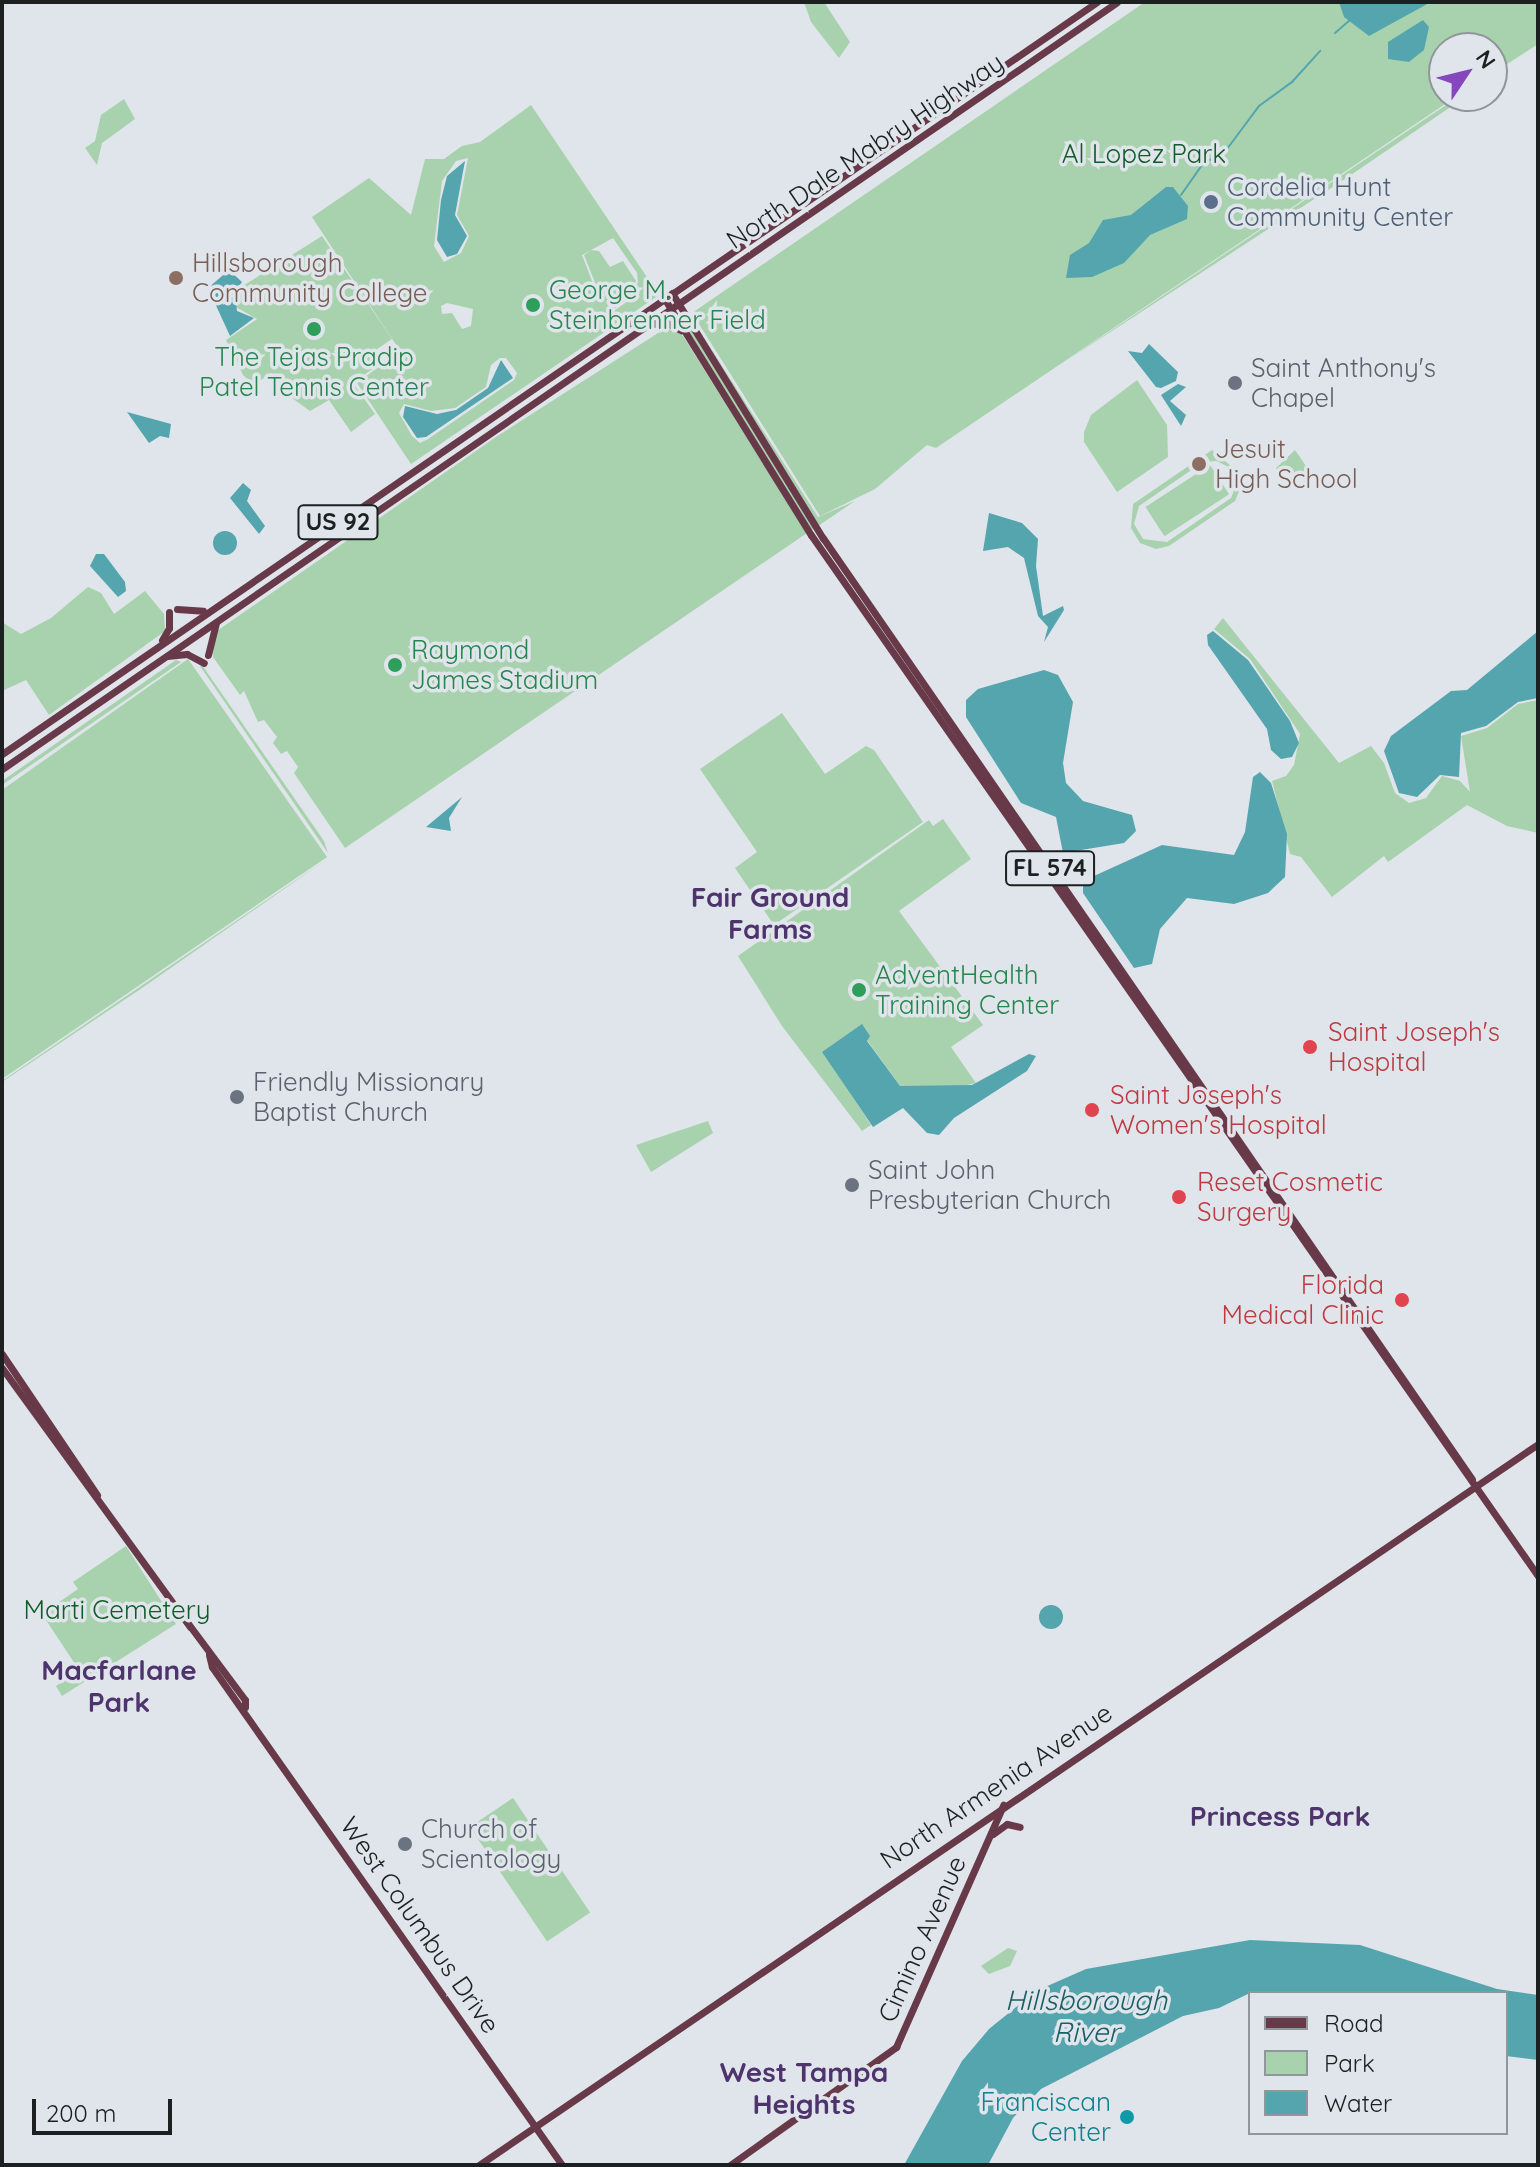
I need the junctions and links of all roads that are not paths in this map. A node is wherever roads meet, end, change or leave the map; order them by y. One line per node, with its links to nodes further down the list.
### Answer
1 (1097, 2): 3 (main road, North Dale Mabry Highway / US 92)
2 (1117, 2): 4 (main road, North Dale Mabry Highway / US 92)
3 (1071, 20): 4 (main road); 5 (main road, North Dale Mabry Highway / US 92)
4 (1077, 30): 7 (main road, North Dale Mabry Highway / US 92)
5 (672, 293): 6 (main road, North Dale Mabry Highway / US 92); 7 (main road, FL 574)
6 (664, 298): 8 (main road, FL 574); 11 (main road, North Dale Mabry Highway / US 92)
7 (679, 302): 8 (main road, North Dale Mabry Highway / US 92); 21 (main road, FL 574)
8 (671, 308): 9 (main road, North Dale Mabry Highway / US 92); 10 (main road, FL 574)
9 (646, 325): 10 (main road); 12 (main road, North Dale Mabry Highway / US 92)
10 (685, 334): 21 (main road, FL 574)
11 (425, 463): 12 (main road); 13 (main road, North Dale Mabry Highway / US 92)
12 (432, 472): 14 (main road, North Dale Mabry Highway / US 92)
13 (209, 610): 15 (main road, North Dale Mabry Highway / US 92); 15 (main road)
14 (217, 621): 16 (main road); 17 (main road, North Dale Mabry Highway / US 92)
15 (156, 647): 19 (main road, North Dale Mabry Highway / US 92)
16 (208, 655)
17 (165, 656): 18 (main road); 20 (main road, North Dale Mabry Highway / US 92)
18 (204, 663)
19 (2, 754)
20 (2, 769)
21 (1145, 1009): 25 (main road, FL 574)
22 (2, 1354): 26 (main road, West Columbus Drive)
23 (2, 1368): 26 (main road, West Columbus Drive)
24 (1538, 1444): 25 (main road, North Armenia Avenue)
25 (1474, 1484): 27 (main road, FL 574); 28 (main road, North Armenia Avenue)
26 (97, 1495): 31 (main road, West Columbus Drive)
27 (1538, 1576)
28 (1004, 1803): 30 (main road, Cimino Avenue); 31 (main road, North Armenia Avenue)
29 (1020, 1827): 30 (main road)
30 (989, 1838): 34 (main road, Cimino Avenue)
31 (535, 2127): 32 (main road, North Armenia Avenue); 33 (main road, West Columbus Drive)
32 (479, 2165)
33 (562, 2165)
34 (730, 2165)

